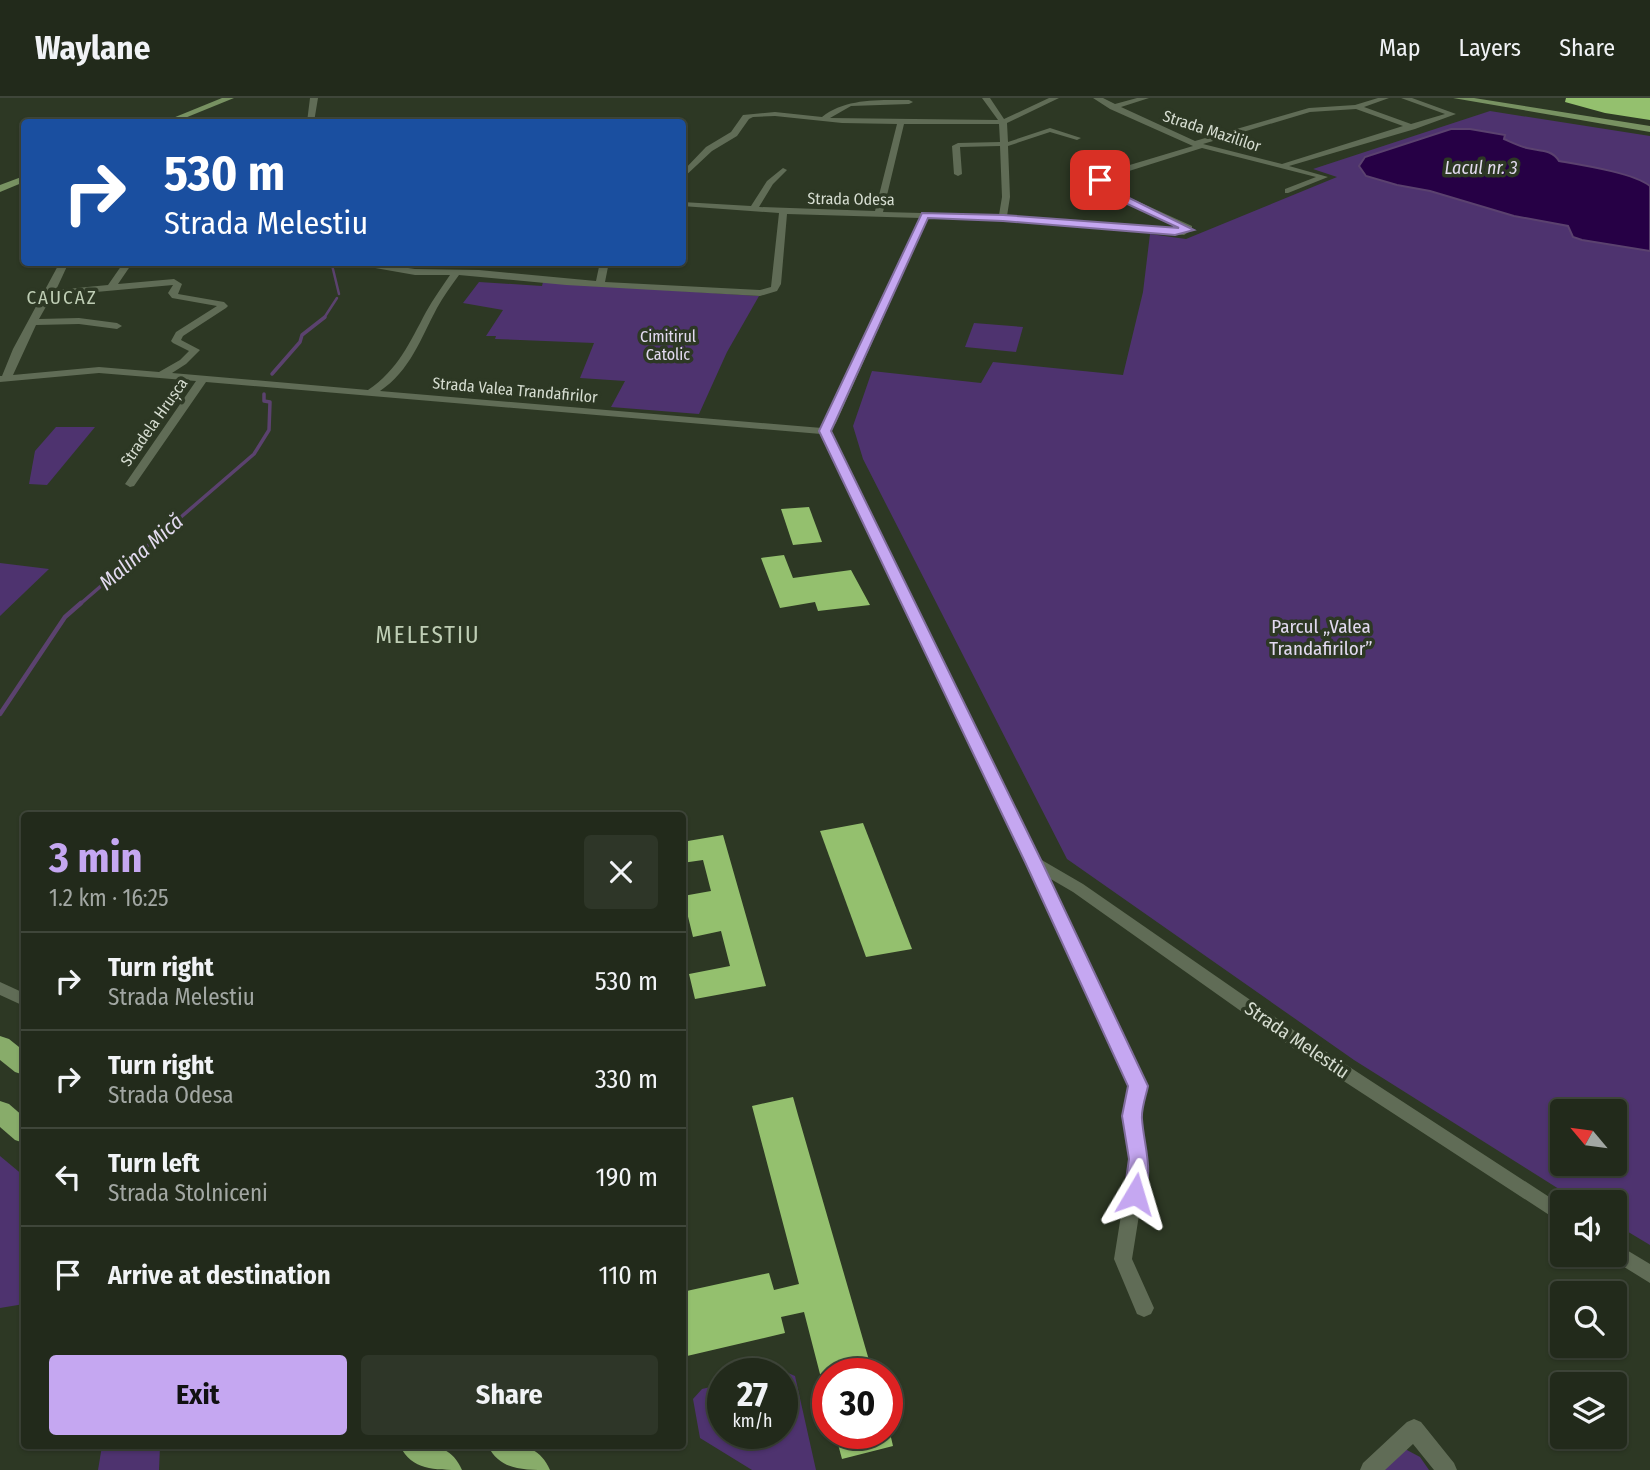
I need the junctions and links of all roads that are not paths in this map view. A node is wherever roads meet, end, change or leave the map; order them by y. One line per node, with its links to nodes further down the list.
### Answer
1 (230, 98): 14 (main road)
2 (314, 98): 15 (street)
3 (986, 98): 18 (street)
4 (1055, 98): 18 (street)
5 (1097, 98): 12 (street, Strada Mazililor)
6 (1145, 98): 12 (street)
7 (1385, 98): 13 (street)
8 (1405, 98): 19 (street)
9 (1457, 98): 20 (main road)
10 (909, 102): 16 (street)
11 (1307, 106): 22 (street)
12 (1113, 107): 22 (street, Strada Mazililor)
13 (1356, 107): 19 (street); 24 (street)
14 (176, 119)
15 (311, 119)
16 (824, 119): 17 (street); 27 (street)
17 (901, 121): 18 (street); 35 (street)
18 (1003, 122): 23 (street)
19 (1412, 127): 25 (street)
20 (1650, 129)
21 (1077, 138): 23 (street)
22 (1183, 140): 24 (street, Strada Mazililor)
23 (1005, 145): 28 (street); 37 (street)
24 (1197, 145): 25 (street, Strada Mazililor); 37 (street, Strada Odesa)
25 (1282, 166): 31 (street, Strada Mazililor)
26 (783, 170): 33 (street)
27 (686, 173)
28 (958, 174)
29 (21, 181): 30 (main road)
30 (0, 189)
31 (1289, 191)
32 (686, 204): 33 (street, Strada Odesa)
33 (753, 210): 34 (street, Strada Odesa)
34 (783, 211): 35 (street, Strada Odesa); 46 (street)
35 (879, 213): 36 (street, Strada Odesa)
36 (925, 215): 37 (street, Strada Odesa); 55 (street)
37 (1003, 218)
38 (63, 266): 48 (street)
39 (126, 266): 47 (street)
40 (370, 266): 44 (street)
41 (451, 266): 44 (street)
42 (507, 266): 45 (street)
43 (604, 266): 46 (street)
44 (451, 274): 45 (street); 54 (street)
45 (499, 275): 46 (street)
46 (600, 284)
47 (112, 286): 48 (street); 51 (street)
48 (51, 293): 49 (street)
49 (33, 322): 50 (street); 52 (street)
50 (117, 326)
51 (160, 376): 52 (street, Strada Valea Trandafirilor); 53 (street, Strada Valea Trandafirilor)
52 (3, 379)
53 (203, 379): 54 (street, Strada Valea Trandafirilor); 56 (street, Stradela Hrușca)
54 (370, 393): 55 (street, Strada Valea Trandafirilor)
55 (825, 431): 57 (street)
56 (131, 484)
57 (1034, 862): 64 (street, Strada Melestiu); 67 (street)
58 (0, 988): 59 (street)
59 (21, 998)
60 (0, 1046): 61 (highway)
61 (21, 1063)
62 (0, 1112): 63 (highway)
63 (21, 1130)
64 (1550, 1207)
65 (1627, 1259): 66 (street)
66 (1650, 1274)
67 (1144, 1308)
68 (419, 1449): 70 (highway)
69 (507, 1449): 71 (highway)
70 (446, 1470)
71 (534, 1470)
72 (1370, 1470): 73 (street)
73 (1447, 1470)

